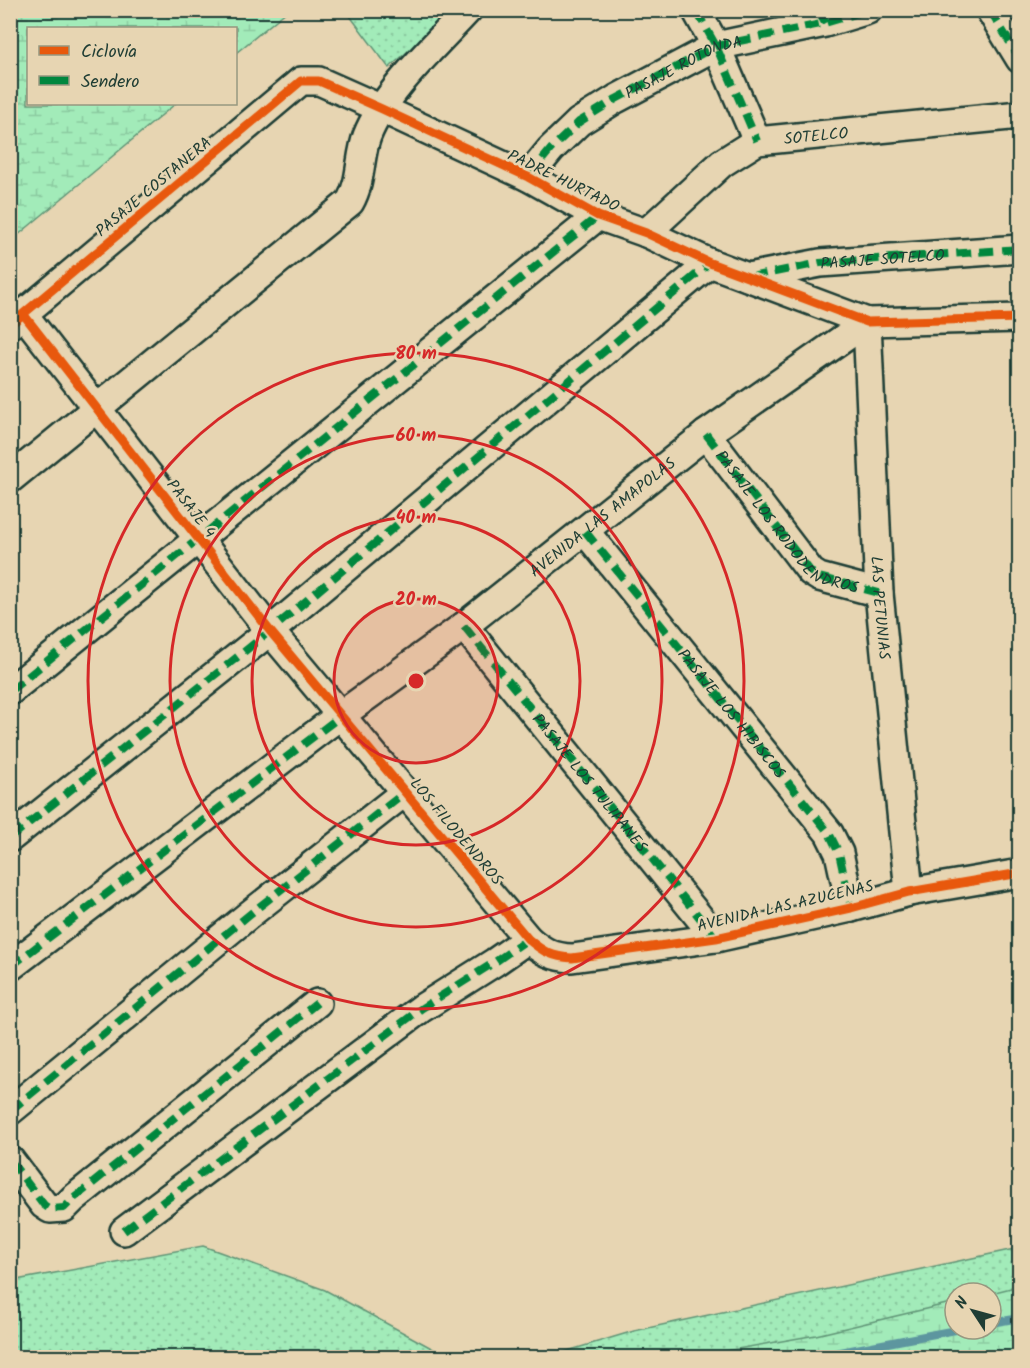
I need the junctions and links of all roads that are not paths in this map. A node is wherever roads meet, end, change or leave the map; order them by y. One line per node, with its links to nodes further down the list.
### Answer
1 (468, 10): 9 (street)
2 (696, 10): 6 (street)
3 (868, 10): 5 (street, PASAJE ROTONDA)
4 (990, 10): 7 (street)
5 (822, 17): 6 (street, PASAJE ROTONDA)
6 (716, 46): 11 (street); 12 (street, PASAJE ROTONDA)
7 (1020, 59)
8 (319, 81): 9 (street, PADRE HURTADO); 19 (street, PASAJE COSTANERA)
9 (382, 110): 12 (street, PADRE HURTADO); 21 (street)
10 (1020, 115): 11 (street, SOTELCO)
11 (756, 141): 14 (street, SOTELCO)
12 (528, 177): 13 (street, PADRE HURTADO)
13 (598, 216): 14 (street, PADRE HURTADO); 25 (street)
14 (646, 233): 16 (street, PADRE HURTADO)
15 (1020, 249): 17 (street, PASAJE SOTELCO)
16 (710, 263): 17 (street, PADRE HURTADO); 28 (street)
17 (748, 277): 20 (street, PADRE HURTADO)
18 (1020, 318): 20 (street)
19 (17, 320): 21 (street, PASAJE 4)
20 (867, 322): 22 (street, AVENIDA LAS AMAPOLAS); 26 (street, LAS PETUNIAS)
21 (96, 410): 23 (street); 25 (street, PASAJE 4)
22 (705, 434): 24 (street, AVENIDA LAS AMAPOLAS); 26 (street, PASAJE LOS RODODENDROS)
23 (10, 479)
24 (585, 531): 27 (street, AVENIDA LAS AMAPOLAS); 35 (street, PASAJE LOS HIBISCOS)
25 (198, 541): 28 (street, PASAJE 4); 29 (street)
26 (879, 593): 34 (street, LAS PETUNIAS)
27 (464, 626): 30 (street, AVENIDA LAS AMAPOLAS); 36 (street, PASAJE LOS TULIPANES)
28 (270, 630): 30 (street, PASAJE 4); 32 (street)
29 (10, 691)
30 (342, 715): 31 (street, LOS FILODENDROS); 39 (street, AVENIDA LAS AMAPOLAS)
31 (405, 792): 37 (street, LOS FILODENDROS); 41 (street)
32 (10, 838)
33 (1020, 873): 34 (street, AVENIDA LAS AZUCENAS)
34 (909, 892): 35 (street, AVENIDA LAS AZUCENAS)
35 (851, 908): 36 (street, AVENIDA LAS AZUCENAS)
36 (716, 938): 38 (street, AVENIDA LAS AZUCENAS)
37 (528, 939): 38 (street, LOS FILODENDROS); 43 (street)
38 (556, 957)
39 (13, 960)
40 (317, 1004): 42 (street)
41 (10, 1111)
42 (10, 1160)
43 (124, 1231)

